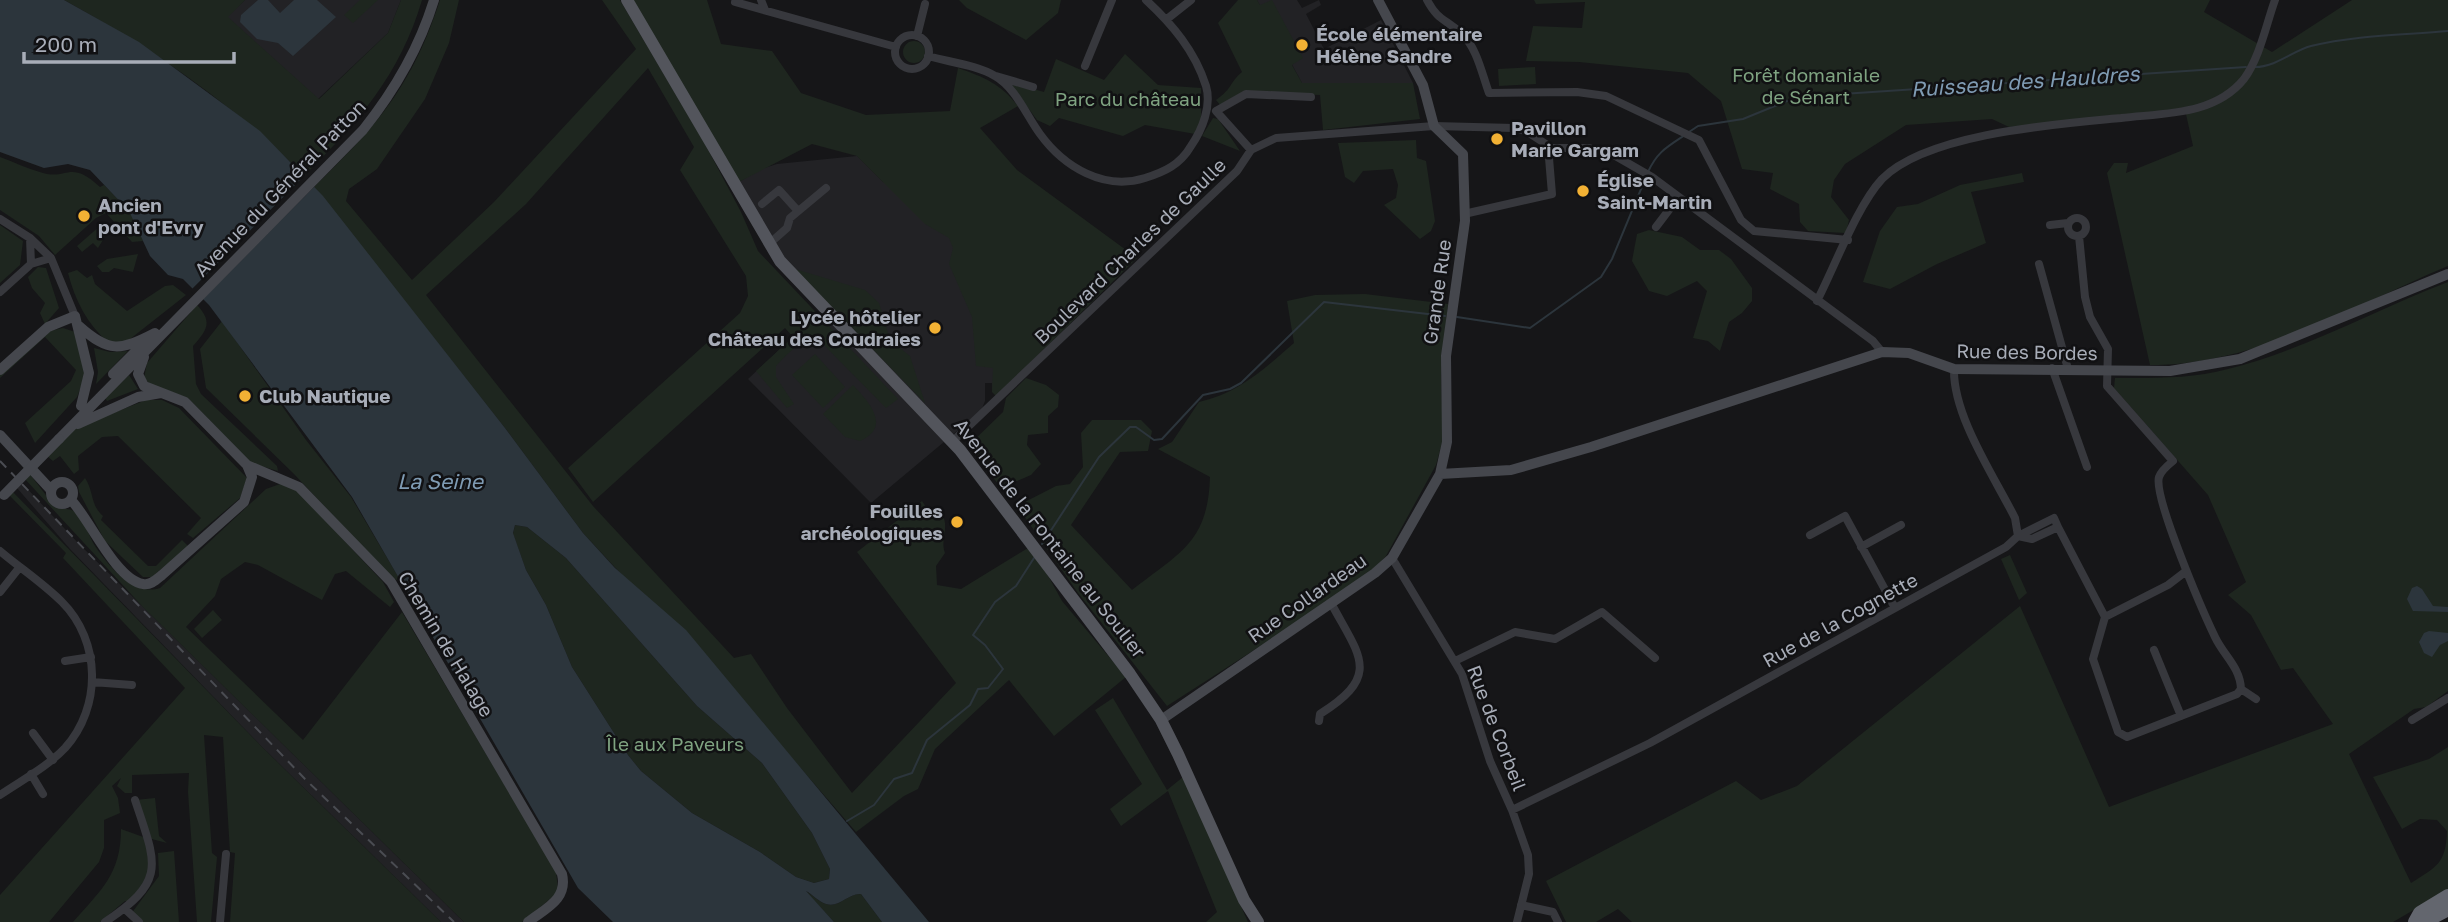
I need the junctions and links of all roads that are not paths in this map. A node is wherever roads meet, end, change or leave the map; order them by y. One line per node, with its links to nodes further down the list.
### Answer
1 (428, 0): 26 (street, Avenue du Général Patton)
2 (434, 0): 26 (street, Avenue du Général Patton)
3 (627, 0): 39 (main road, Avenue de la Fontaine au Soulier)
4 (761, 0): 13 (street)
5 (1112, 0): 18 (street)
6 (1146, 0): 14 (street)
7 (1191, 0): 14 (street)
8 (1378, 0): 23 (street)
9 (2275, 0): 38 (street)
10 (1428, 1): 38 (street)
11 (735, 2): 13 (street)
12 (925, 4): 15 (street)
13 (765, 10): 16 (street)
14 (1167, 19): 22 (street)
15 (917, 36): 16 (street); 17 (street)
16 (896, 47): 17 (street)
17 (928, 56): 19 (street)
18 (1085, 65)
19 (995, 76): 20 (street); 22 (street)
20 (1033, 87)
21 (1311, 97): 22 (street)
22 (1212, 110): 25 (street)
23 (1434, 127): 24 (street, Boulevard Charles de Gaulle); 25 (street, Boulevard Charles de Gaulle); 31 (street, Grande Rue)
24 (1548, 146): 28 (street); 31 (street)
25 (1251, 150): 61 (street, Boulevard Charles de Gaulle)
26 (331, 160): 46 (street, Avenue du Général Patton)
27 (826, 188): 30 (street)
28 (1678, 198): 35 (street); 45 (street)
29 (762, 204): 30 (street)
30 (798, 211): 39 (street)
31 (1464, 214): 65 (street, Grande Rue)
32 (0, 219): 37 (street)
33 (2068, 223): 34 (street); 36 (street); 36 (street)
34 (2050, 225)
35 (1656, 227)
36 (2079, 236): 55 (street)
37 (30, 238): 40 (street); 41 (street)
38 (1848, 240): 45 (street)
39 (770, 243): 61 (main road, Avenue de la Fontaine au Soulier)
40 (51, 258): 41 (street); 47 (street)
41 (31, 264): 44 (street)
42 (2039, 264): 53 (street)
43 (2448, 274): 55 (street, Rue des Bordes)
44 (0, 292)
45 (1817, 301): 50 (street)
46 (175, 317): 48 (street); 49 (street)
47 (77, 321): 48 (street); 54 (street); 57 (street)
48 (155, 333): 57 (street)
49 (149, 348): 56 (street); 58 (street)
50 (1882, 352): 52 (street, Rue des Bordes); 65 (street, Rue des Bordes)
51 (2052, 368): 52 (street, Rue des Bordes); 53 (street, Rue des Bordes); 63 (street)
52 (1954, 369): 72 (street)
53 (2068, 369): 55 (street, Rue des Bordes)
54 (0, 370)
55 (2105, 371): 77 (street)
56 (162, 393): 58 (street); 62 (street)
57 (81, 406): 60 (street)
58 (69, 428): 60 (street)
59 (0, 435): 67 (street)
60 (57, 436): 68 (street)
61 (953, 441): 93 (main road, Avenue de la Fontaine au Soulier)
62 (247, 465): 64 (street, Chemin de Halage); 66 (street)
63 (2087, 467)
64 (274, 474): 66 (street); 111 (street, Chemin de Halage)
65 (1440, 474): 75 (street, Rue Collardeau)
66 (252, 477): 69 (street)
67 (51, 490): 69 (street); 69 (street)
68 (1, 494)
69 (71, 500)
70 (1901, 525): 73 (street)
71 (1810, 535): 73 (street)
72 (2018, 536): 80 (street, Rue de la Cognette); 81 (street)
73 (1861, 547): 80 (street)
74 (0, 551): 76 (street)
75 (1392, 558): 79 (street, Rue Collardeau); 86 (street, Rue de Corbeil)
76 (19, 568): 78 (street); 83 (street)
77 (2185, 572): 81 (street); 89 (street)
78 (0, 592)
79 (1331, 603): 93 (street, Rue Collardeau); 95 (street)
80 (1895, 608): 102 (street, Rue de la Cognette)
81 (2105, 617): 92 (street)
82 (2154, 650): 92 (street)
83 (91, 657): 85 (street); 87 (street)
84 (1655, 658): 86 (street)
85 (65, 661)
86 (1455, 661): 102 (street, Rue de Corbeil)
87 (92, 682): 88 (street); 97 (street)
88 (132, 685)
89 (2241, 689): 91 (street); 92 (street)
90 (2448, 698): 94 (street)
91 (2256, 699)
92 (2181, 716)
93 (1161, 720): 112 (main road, Avenue de la Fontaine au Soulier)
94 (2412, 720)
95 (1319, 721)
96 (33, 733): 97 (street)
97 (52, 760): 98 (street)
98 (31, 774): 99 (street); 100 (street)
99 (43, 794)
100 (0, 795)
101 (135, 800): 106 (street)
102 (1512, 810): 105 (street, Rue de Corbeil)
103 (226, 854): 110 (street)
104 (2448, 895): 115 (highway)
105 (1521, 905): 113 (street, Rue de Corbeil); 114 (street)
106 (125, 909): 108 (street); 109 (street)
107 (2448, 909): 116 (highway)
108 (106, 922)
109 (139, 922)
110 (220, 922)
111 (528, 922)
112 (1258, 922)
113 (1517, 922)
114 (1559, 922)
115 (2415, 922)
116 (2424, 922)

